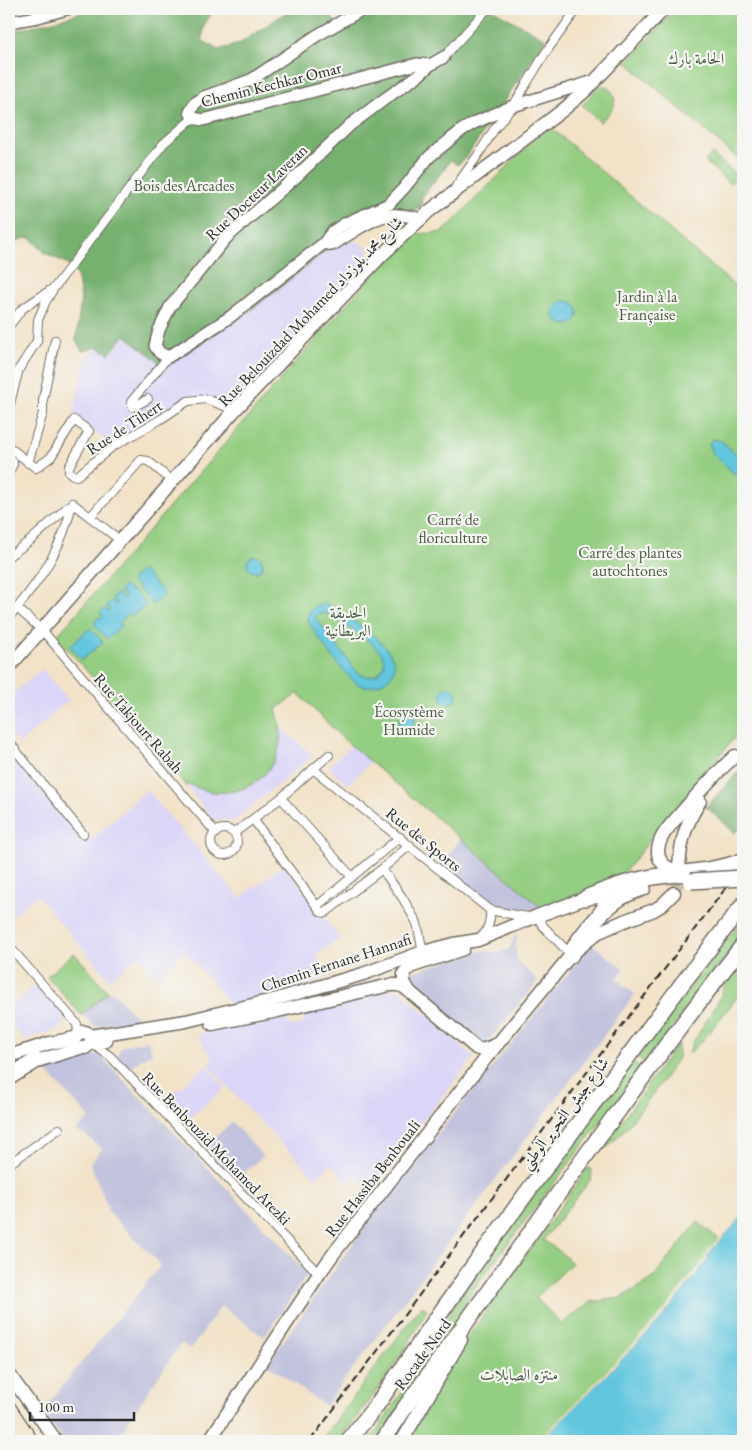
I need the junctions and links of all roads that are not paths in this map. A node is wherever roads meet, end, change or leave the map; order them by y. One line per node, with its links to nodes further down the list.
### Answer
1 (67, 9): 6 (street)
2 (363, 9): 11 (street, Chemin Kechkar Omar)
3 (488, 9): 7 (street)
4 (577, 9): 10 (street)
5 (664, 9): 9 (main road, Rue Belouizdad Mohamed شارع محمد بلوزداد)
6 (9, 22)
7 (444, 57): 8 (street, Chemin Kechkar Omar)
8 (430, 64): 11 (street, Chemin Kechkar Omar); 18 (street, Rue Docteur Laveran)
9 (594, 81): 10 (street); 12 (main road, Rue Belouizdad Mohamed شارع محمد بلوزداد)
10 (513, 106): 12 (street); 14 (street)
11 (193, 118): 15 (street)
12 (449, 196): 13 (main road, Rue Belouizdad Mohamed شارع محمد بلوزداد)
13 (422, 219): 14 (street); 21 (main road, Rue Belouizdad Mohamed شارع محمد بلوزداد)
14 (324, 243): 18 (street)
15 (54, 288): 16 (street); 20 (street)
16 (9, 326)
17 (55, 340): 24 (street)
18 (168, 357): 19 (street)
19 (148, 399)
20 (9, 407)
21 (235, 410): 24 (street, Rue de Tihert); 26 (main road, Rue Belouizdad Mohamed شارع محمد بلوزداد)
22 (9, 447): 24 (street)
23 (9, 458): 25 (street)
24 (28, 463)
25 (9, 472)
26 (172, 481): 28 (street); 29 (main road, Rue Belouizdad Mohamed شارع محمد بلوزداد)
27 (72, 503): 28 (street); 30 (street); 31 (street)
28 (90, 517): 29 (street)
29 (121, 541): 33 (main road, Rue Belouizdad Mohamed شارع محمد بلوزداد)
30 (9, 556)
31 (17, 608): 32 (street); 33 (street, Rue Takjourt Rabah)
32 (9, 617)
33 (42, 630): 34 (main road, Rue Belouizdad Mohamed شارع محمد بلوزداد); 41 (street, Rue Takjourt Rabah)
34 (9, 667)
35 (9, 742): 43 (street)
36 (739, 751): 47 (main road); 49 (main road)
37 (329, 756): 38 (street)
38 (313, 769): 39 (street); 44 (street, Rue des Sports)
39 (281, 798): 40 (street); 50 (street)
40 (253, 819): 42 (street); 55 (street)
41 (216, 833): 42 (street); 42 (street)
42 (234, 833)
43 (83, 834)
44 (400, 837): 45 (street, Rue des Sports); 50 (street)
45 (410, 845): 48 (street); 56 (street, Rue des Sports)
46 (743, 861): 49 (highway)
47 (679, 866)
48 (382, 870): 55 (street); 62 (street)
49 (696, 876): 51 (highway, bridge); 53 (highway); 58 (highway)
50 (352, 877): 55 (street)
51 (743, 878)
52 (674, 893): 63 (main road, Rue Hassiba Benbouali)
53 (586, 898): 57 (main road, Chemin Fernane Hannafi); 58 (main road)
54 (743, 905): 75 (highway, شارع جيش التحرير الوطني)
55 (317, 906)
56 (490, 910): 57 (street); 59 (street)
57 (535, 916): 59 (main road, Chemin Fernane Hannafi); 63 (street)
58 (597, 920): 63 (highway)
59 (478, 940): 62 (main road, Chemin Fernane Hannafi); 64 (main road)
60 (743, 945): 74 (highway)
61 (9, 946): 65 (street)
62 (423, 952): 65 (main road, Chemin Fernane Hannafi)
63 (572, 955): 66 (main road, Rue Hassiba Benbouali)
64 (409, 992): 65 (main road, Chemin Fernane Hannafi); 66 (main road, Chemin Fernane Hannafi)
65 (84, 1040): 67 (main road); 68 (main road); 73 (street, Rue Benbouzid Mohamed Arezki)
66 (498, 1043): 73 (main road, Rue Hassiba Benbouali)
67 (9, 1056)
68 (37, 1060): 69 (main road); 70 (highway)
69 (9, 1071)
70 (9, 1077)
71 (59, 1129): 72 (street)
72 (9, 1164)
73 (319, 1274): 79 (main road, Rue Hassiba Benbouali)
74 (491, 1288): 83 (highway, Rocade Nord); 84 (main road)
75 (418, 1346): 81 (highway); 82 (highway, Rocade Nord)
76 (9, 1374): 78 (main road)
77 (9, 1381): 78 (street)
78 (20, 1390): 80 (main road)
79 (210, 1439)
80 (56, 1441)
81 (348, 1441)
82 (358, 1441)
83 (383, 1441)
84 (402, 1441)

